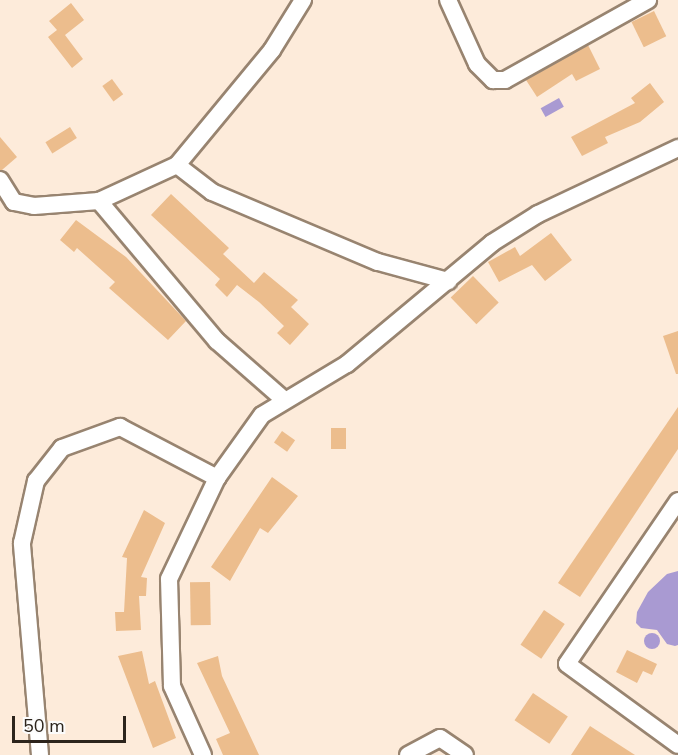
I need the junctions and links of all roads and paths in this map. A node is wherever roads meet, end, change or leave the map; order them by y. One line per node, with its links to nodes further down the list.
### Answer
1 (303, 0): 5 (street)
2 (448, 0): 3 (street)
3 (648, 0)
4 (678, 148): 8 (street)
5 (177, 165): 7 (street); 8 (street)
6 (0, 180): 7 (street)
7 (99, 201): 9 (street)
8 (448, 282): 9 (street)
9 (283, 399): 10 (street)
10 (217, 478): 13 (street); 14 (street)
11 (678, 501): 12 (street)
12 (678, 745)
13 (40, 755)
14 (202, 755)
15 (408, 755): 16 (street)
16 (465, 755)

